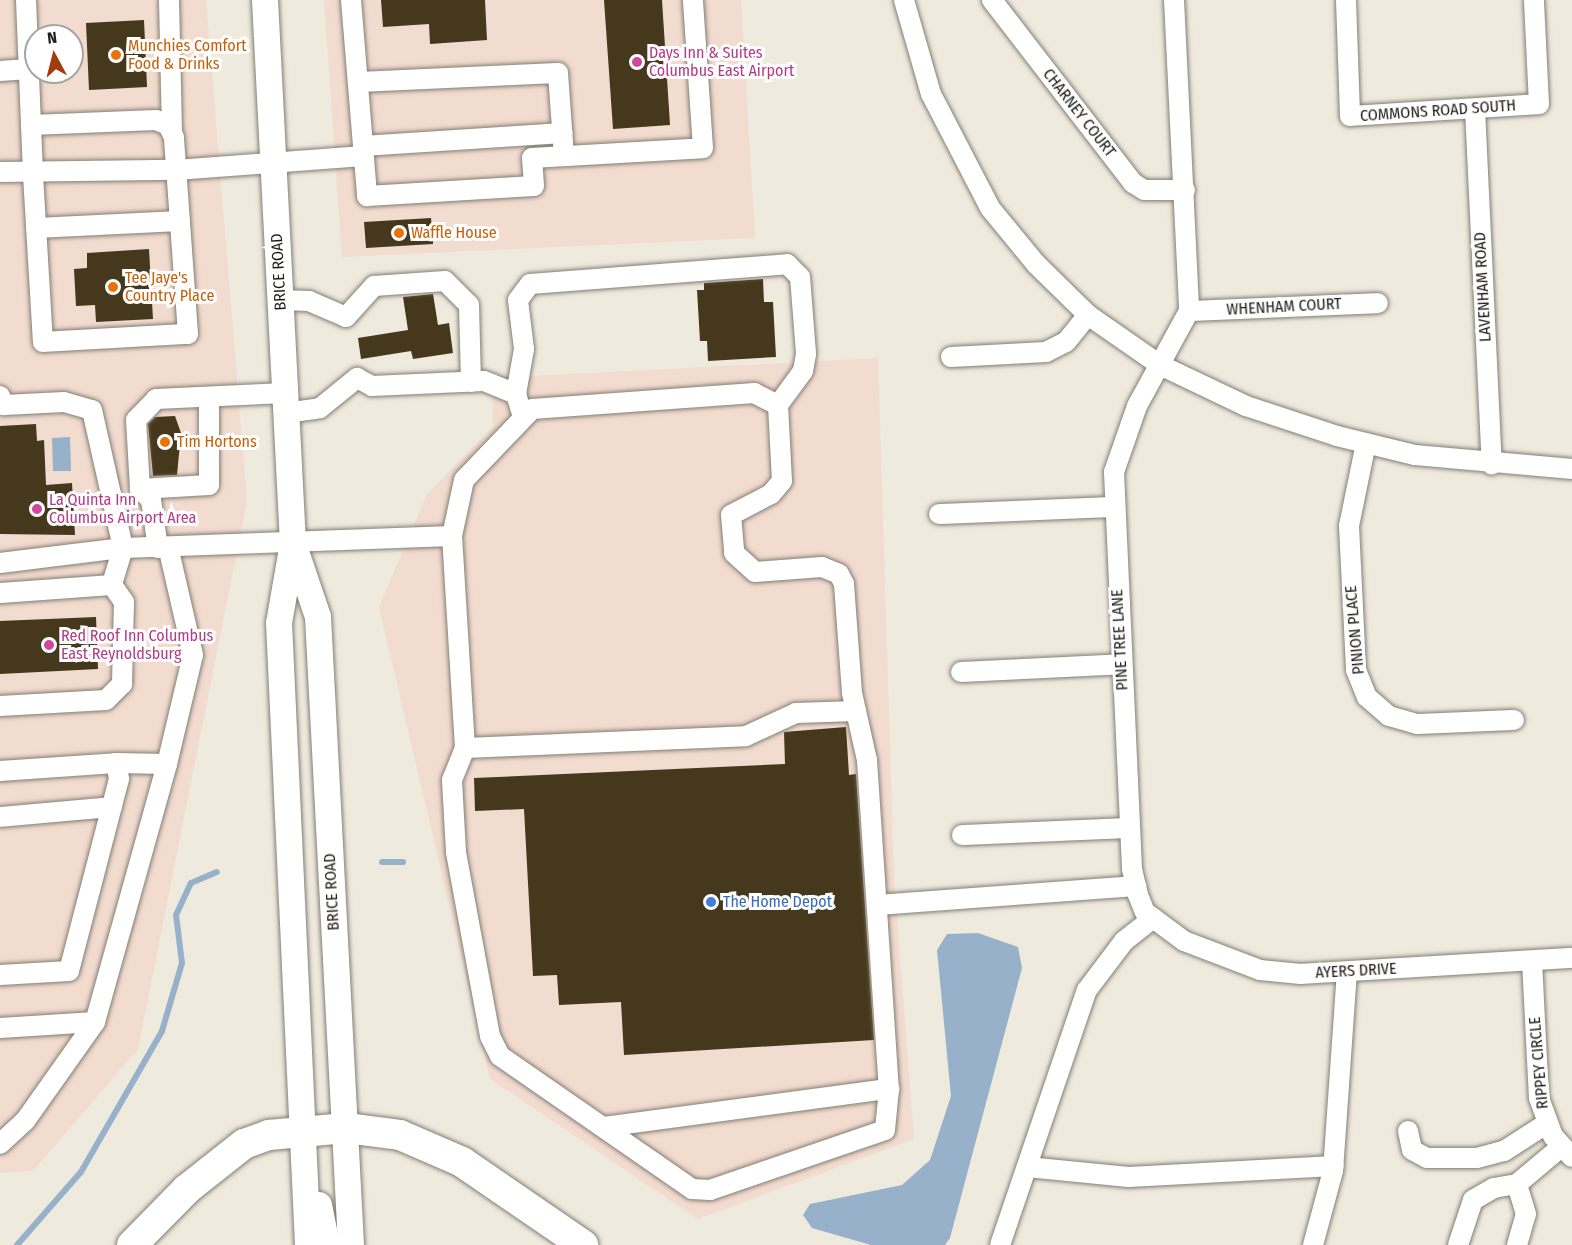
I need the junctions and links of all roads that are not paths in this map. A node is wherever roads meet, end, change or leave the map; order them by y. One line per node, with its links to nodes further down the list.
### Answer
1 (26, 0): 11 (street)
2 (169, 0): 18 (street)
3 (265, 0): 22 (main road, BRICE ROAD)
4 (351, 0): 14 (street)
5 (693, 0): 21 (street)
6 (904, 0): 32 (street)
7 (992, 0): 26 (street, CHARNEY COURT)
8 (1174, 0): 26 (street)
9 (1346, 0): 16 (street, COMMONS ROAD SOUTH)
10 (1534, 0): 16 (street, COMMONS ROAD SOUTH)
11 (27, 24)
12 (24, 69): 13 (street)
13 (0, 70)
14 (358, 82): 19 (street); 20 (street)
15 (30, 84): 17 (street)
16 (1475, 109): 43 (street, LAVENHAM ROAD)
17 (31, 125): 18 (street); 25 (street)
18 (172, 133): 23 (street)
19 (563, 133): 20 (street); 21 (street)
20 (363, 151): 21 (street); 22 (street)
21 (564, 156)
22 (273, 162): 23 (street); 29 (main road, BRICE ROAD)
23 (176, 170): 25 (street); 27 (street)
24 (0, 172): 25 (street)
25 (33, 175): 28 (street)
26 (1185, 190): 31 (street)
27 (180, 221): 28 (street); 28 (street)
28 (36, 228)
29 (280, 300): 35 (street); 39 (main road, BRICE ROAD)
30 (1378, 303): 31 (street, WHENHAM COURT)
31 (1189, 311): 34 (street)
32 (1088, 315): 33 (street); 34 (street)
33 (951, 357)
34 (1160, 365): 42 (street); 46 (street, PINE TREE LANE)
35 (471, 382): 36 (street); 39 (street)
36 (516, 394): 40 (street); 41 (street)
37 (0, 396): 51 (street)
38 (209, 396): 39 (street); 45 (street); 45 (street)
39 (286, 403): 49 (main road, BRICE ROAD)
40 (778, 405): 41 (street); 58 (street)
41 (523, 417): 48 (street)
42 (1366, 443): 43 (street); 59 (street, PINION PLACE)
43 (1492, 465): 44 (street)
44 (1572, 469)
45 (140, 489): 50 (street)
46 (1114, 507): 47 (street); 55 (street, PINE TREE LANE)
47 (939, 514)
48 (452, 536): 49 (street); 60 (street)
49 (293, 543): 50 (street); 80 (main road, BRICE ROAD); 81 (main road, BRICE ROAD)
50 (163, 547): 51 (street); 62 (street)
51 (123, 548): 52 (street); 53 (street)
52 (0, 563)
53 (112, 585): 54 (street); 57 (street)
54 (0, 593)
55 (1122, 664): 56 (street); 66 (street, PINE TREE LANE)
56 (961, 672)
57 (0, 706)
58 (856, 711): 60 (street); 69 (street)
59 (1514, 720)
60 (465, 748): 79 (street)
61 (116, 763): 62 (street); 63 (street); 64 (street)
62 (167, 764): 75 (street)
63 (0, 771)
64 (112, 807): 65 (street); 74 (street)
65 (0, 817)
66 (1130, 828): 67 (street); 68 (street, PINE TREE LANE)
67 (962, 835)
68 (1136, 886): 69 (street); 70 (street, PINE TREE LANE)
69 (877, 905): 77 (street)
70 (1153, 918): 73 (street, AYERS DRIVE); 86 (street)
71 (1572, 958): 72 (street, AYERS DRIVE)
72 (1532, 961): 73 (street, AYERS DRIVE); 78 (street, RIPPEY CIRCLE)
73 (1347, 972): 85 (street)
74 (0, 975)
75 (95, 1022): 76 (street); 83 (street)
76 (0, 1028)
77 (889, 1089): 79 (street); 79 (street)
78 (1546, 1124): 82 (street); 84 (street, RIPPEY CIRCLE)
79 (603, 1127)
80 (346, 1128): 81 (highway); 91 (main road, BRICE ROAD); 92 (highway)
81 (303, 1131): 88 (highway); 89 (main road, BRICE ROAD); 90 (main road, BRICE ROAD)
82 (1408, 1131)
83 (0, 1144)
84 (1567, 1152): 87 (street)
85 (1334, 1166): 86 (street); 94 (street)
86 (1027, 1167): 93 (street)
87 (1517, 1184): 95 (street); 96 (street)
88 (132, 1245)
89 (308, 1245)
90 (327, 1245)
91 (351, 1245)
92 (582, 1245)
93 (1000, 1245)
94 (1313, 1245)
95 (1458, 1245)
96 (1517, 1245)

